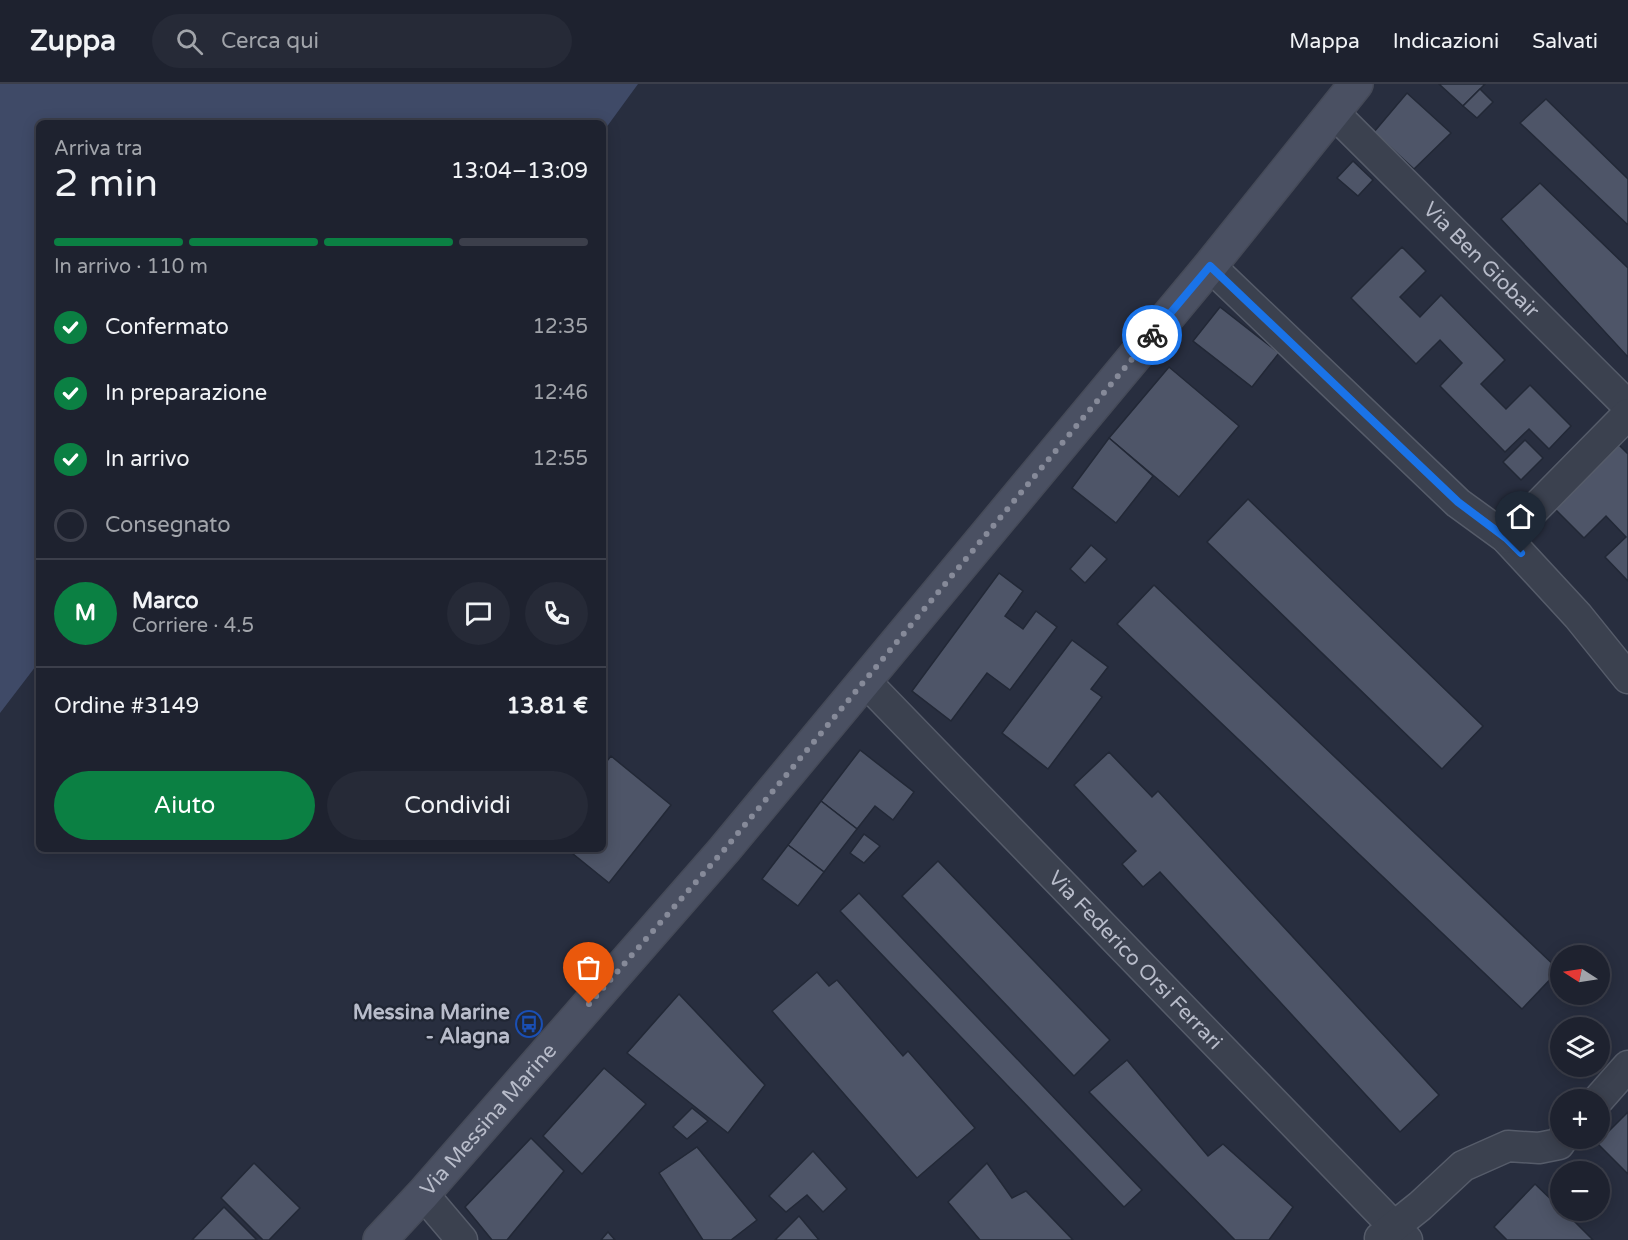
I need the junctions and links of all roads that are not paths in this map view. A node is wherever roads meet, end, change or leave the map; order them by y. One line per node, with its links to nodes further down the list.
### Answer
1 (1356, 84): 2 (main road, Via Messina Marine)
2 (1334, 113): 3 (main road, Via Messina Marine); 4 (street, Via Ben Giobair)
3 (1210, 266): 6 (street); 8 (main road, Via Messina Marine)
4 (1628, 406)
5 (1628, 414): 6 (street)
6 (1506, 538): 7 (street)
7 (1628, 678)
8 (864, 680): 12 (main road, Via Messina Marine); 13 (street, Via Federico Orsi Ferrari)
9 (1628, 1066): 10 (street)
10 (1608, 1089)
11 (1550, 1146): 13 (street)
12 (423, 1194): 14 (main road, Via Messina Marine); 15 (street)
13 (1393, 1236)
14 (380, 1240)
15 (462, 1240)

